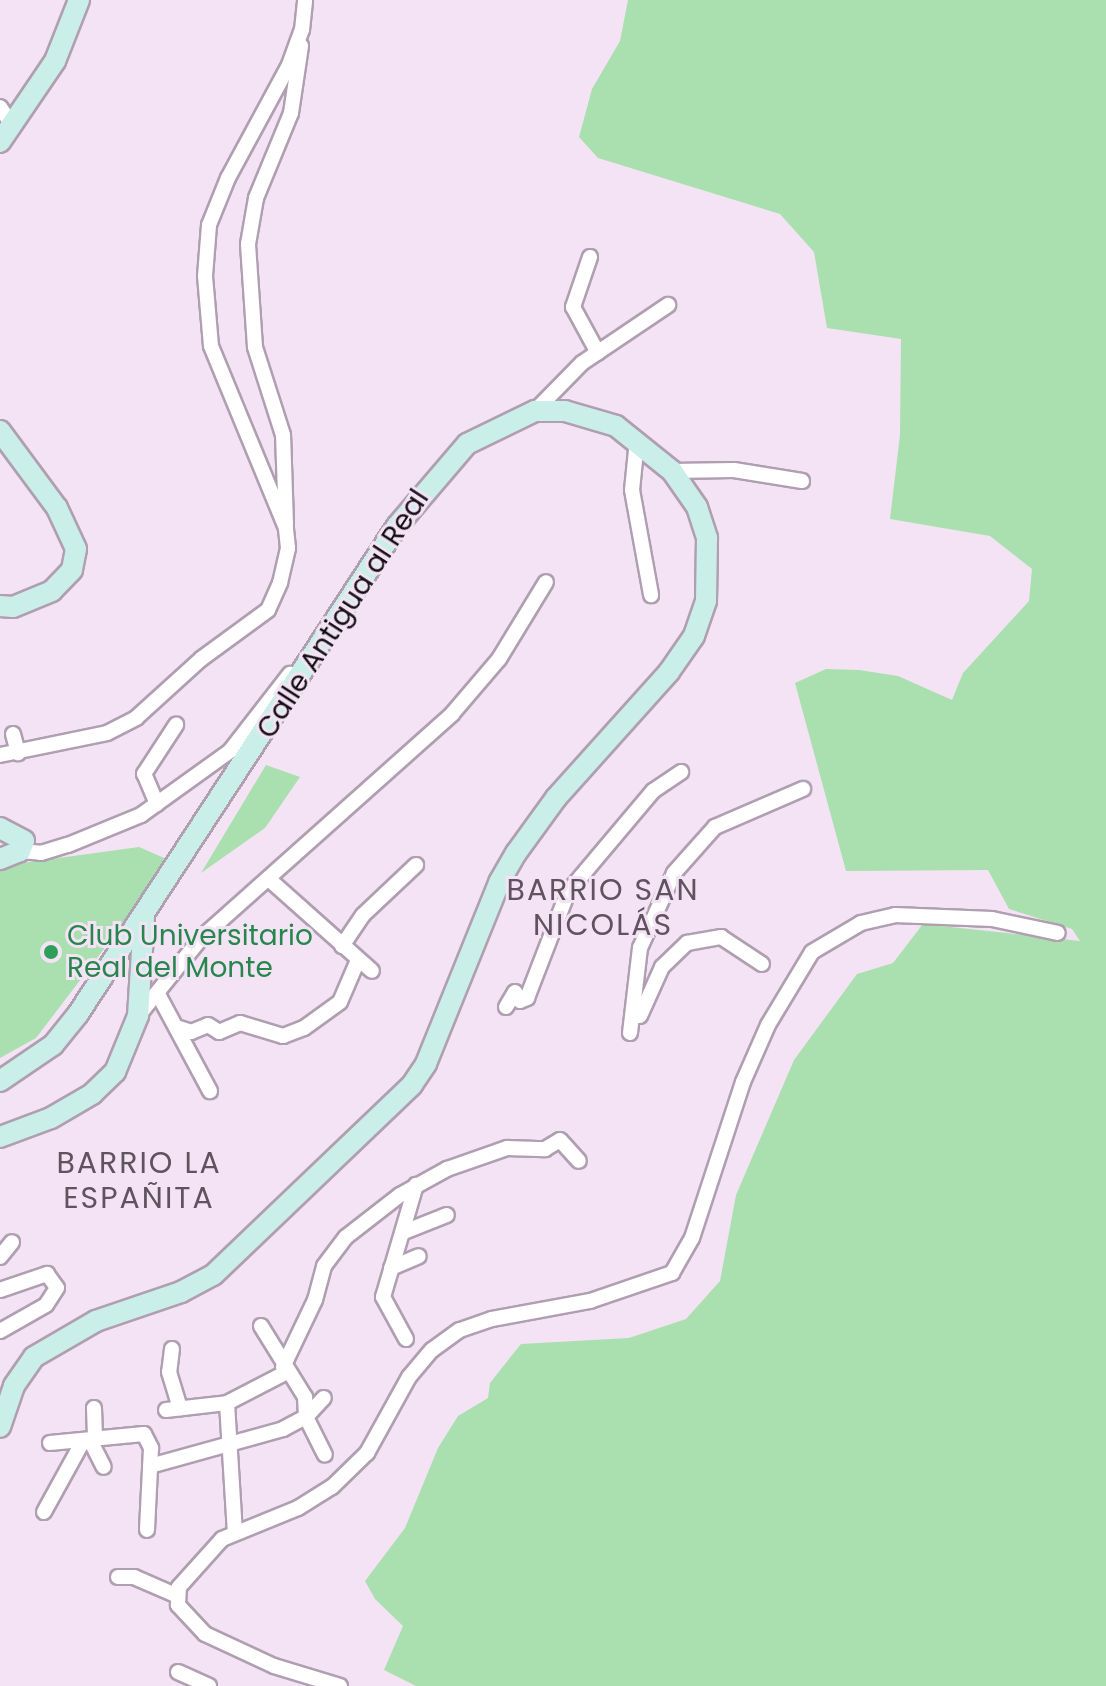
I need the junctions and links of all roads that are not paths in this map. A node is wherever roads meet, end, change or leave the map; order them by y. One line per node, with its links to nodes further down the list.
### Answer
1 (79, 0): 5 (main road)
2 (305, 0): 3 (street)
3 (302, 30): 15 (street); 15 (street)
4 (0, 107): 5 (street)
5 (13, 126): 6 (main road)
6 (0, 142)
7 (590, 257): 9 (street)
8 (668, 305): 9 (street)
9 (598, 353): 10 (street)
10 (535, 411): 12 (main road); 32 (main road, Calle Antigua al Real)
11 (0, 434): 18 (main road)
12 (637, 440): 13 (main road); 17 (street)
13 (672, 471): 14 (street); 62 (main road)
14 (802, 481)
15 (286, 528): 22 (street)
16 (546, 582): 31 (street)
17 (651, 595)
18 (0, 606)
19 (319, 626): 26 (street)
20 (176, 725): 26 (street)
21 (13, 734): 22 (street)
22 (18, 753): 23 (street)
23 (0, 755)
24 (681, 772): 39 (street)
25 (803, 789): 36 (street)
26 (157, 804): 28 (street)
27 (0, 828): 28 (main road)
28 (20, 851): 29 (main road)
29 (0, 859)
30 (416, 865): 34 (street)
31 (271, 881): 34 (street); 38 (street)
32 (144, 918): 40 (main road); 42 (main road, Calle Antigua al Real)
33 (1058, 933): 72 (street)
34 (342, 946): 35 (street)
35 (358, 960): 37 (street); 41 (street)
36 (762, 964)
37 (372, 971)
38 (159, 996): 40 (street); 41 (street)
39 (506, 1007)
40 (138, 1016): 44 (main road)
41 (179, 1028): 43 (street)
42 (0, 1081)
43 (210, 1091)
44 (0, 1137)
45 (579, 1161): 46 (street)
46 (416, 1185): 48 (street); 58 (street)
47 (447, 1215): 48 (street)
48 (404, 1232): 52 (street)
49 (12, 1242): 51 (street)
50 (419, 1256): 52 (street)
51 (0, 1257)
52 (391, 1268): 56 (street)
53 (0, 1290): 55 (street)
54 (261, 1326): 58 (street)
55 (0, 1331)
56 (406, 1339)
57 (172, 1349): 60 (street)
58 (285, 1369): 60 (street); 63 (street)
59 (324, 1398): 63 (street)
60 (227, 1403): 66 (street)
61 (94, 1408): 64 (street)
62 (1, 1415)
63 (306, 1417): 66 (street); 67 (street)
64 (89, 1440): 65 (street); 68 (street); 69 (street); 70 (street)
65 (50, 1443)
66 (229, 1444): 68 (street); 72 (street)
67 (325, 1455)
68 (150, 1466): 71 (street)
69 (104, 1467)
70 (44, 1512)
71 (147, 1530)
72 (235, 1533): 74 (street)
73 (118, 1577): 74 (street)
74 (178, 1596): 77 (street)
75 (178, 1672): 76 (street)
76 (209, 1686)
77 (340, 1686)

